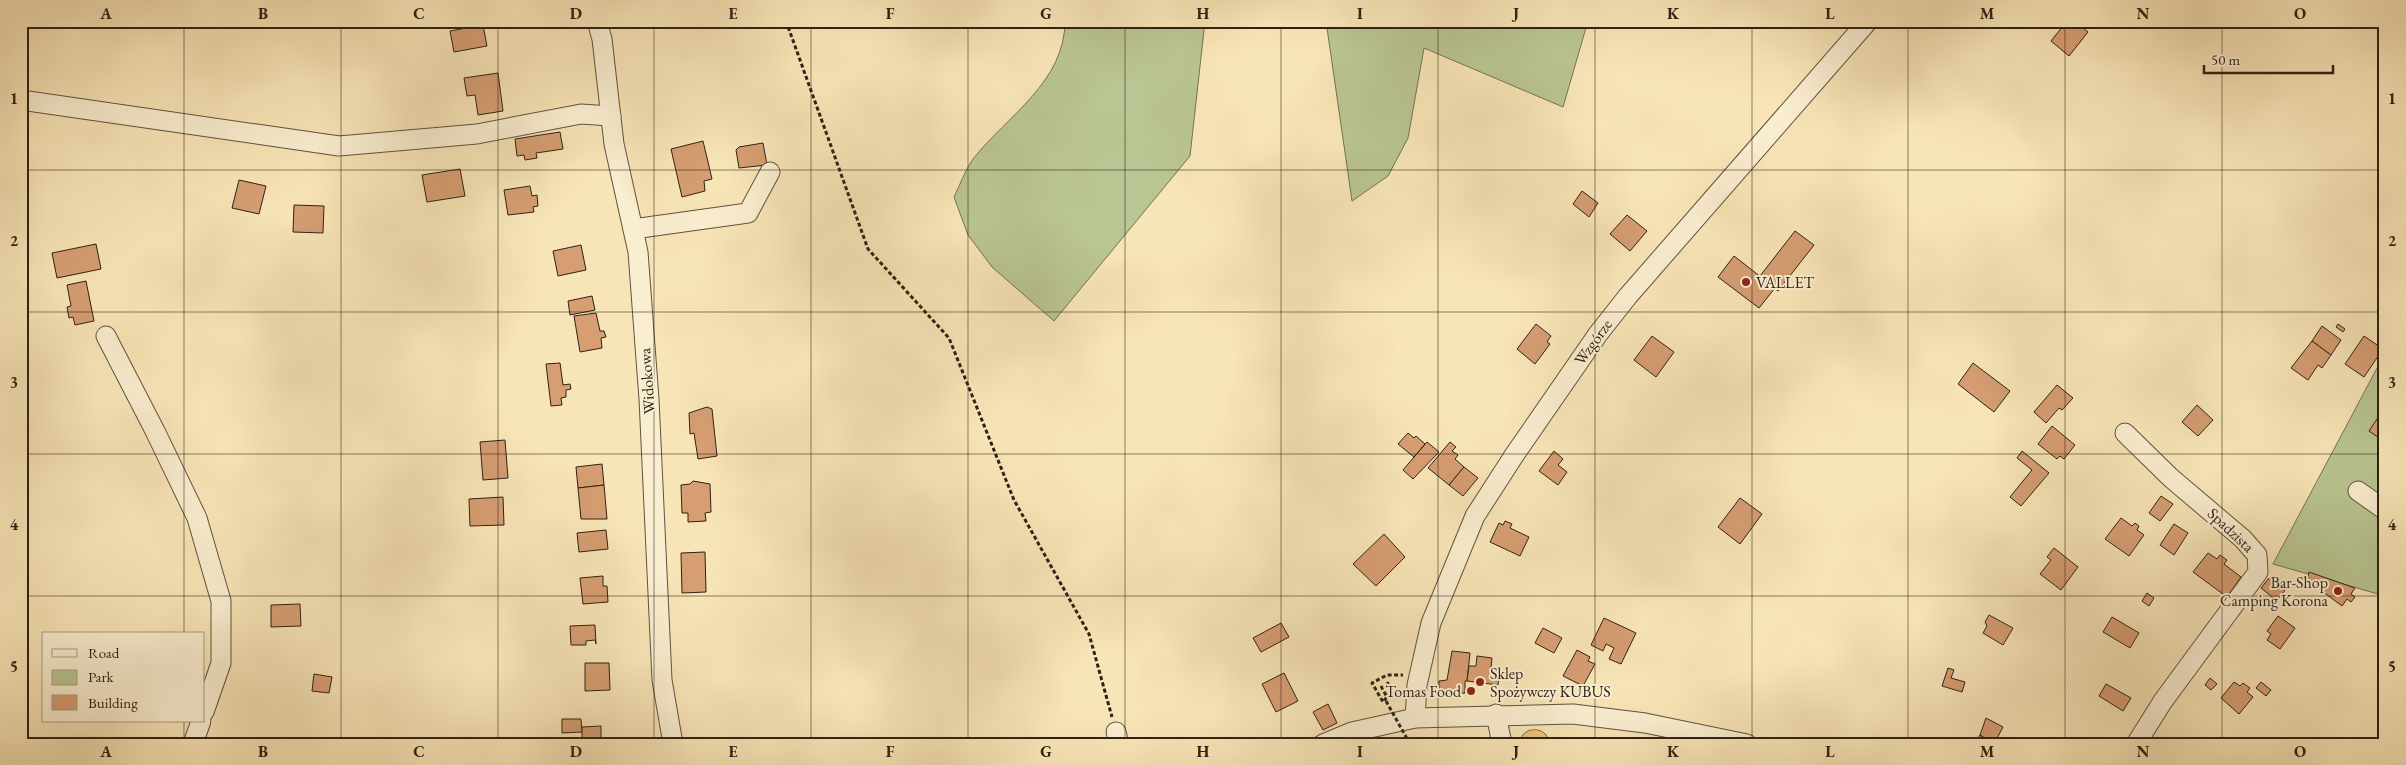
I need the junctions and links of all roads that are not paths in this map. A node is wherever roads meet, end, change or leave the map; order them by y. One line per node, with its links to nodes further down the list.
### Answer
1 (597, 21): 4 (street, Widokowa)
2 (1868, 21): 13 (street, Wzgórze)
3 (21, 100): 4 (street)
4 (611, 116): 6 (street, Widokowa)
5 (770, 172): 6 (street)
6 (633, 229): 16 (street, Widokowa)
7 (106, 336): 11 (street)
8 (2125, 433): 20 (street, Spadzista)
9 (2358, 490): 10 (street)
10 (2385, 510)
11 (205, 709)
12 (1496, 714): 13 (street); 18 (street); 19 (street)
13 (1415, 718): 17 (street)
14 (201, 722): 15 (street)
15 (193, 744)
16 (673, 744)
17 (1323, 744)
18 (1502, 744)
19 (1747, 744)
20 (2136, 744)

